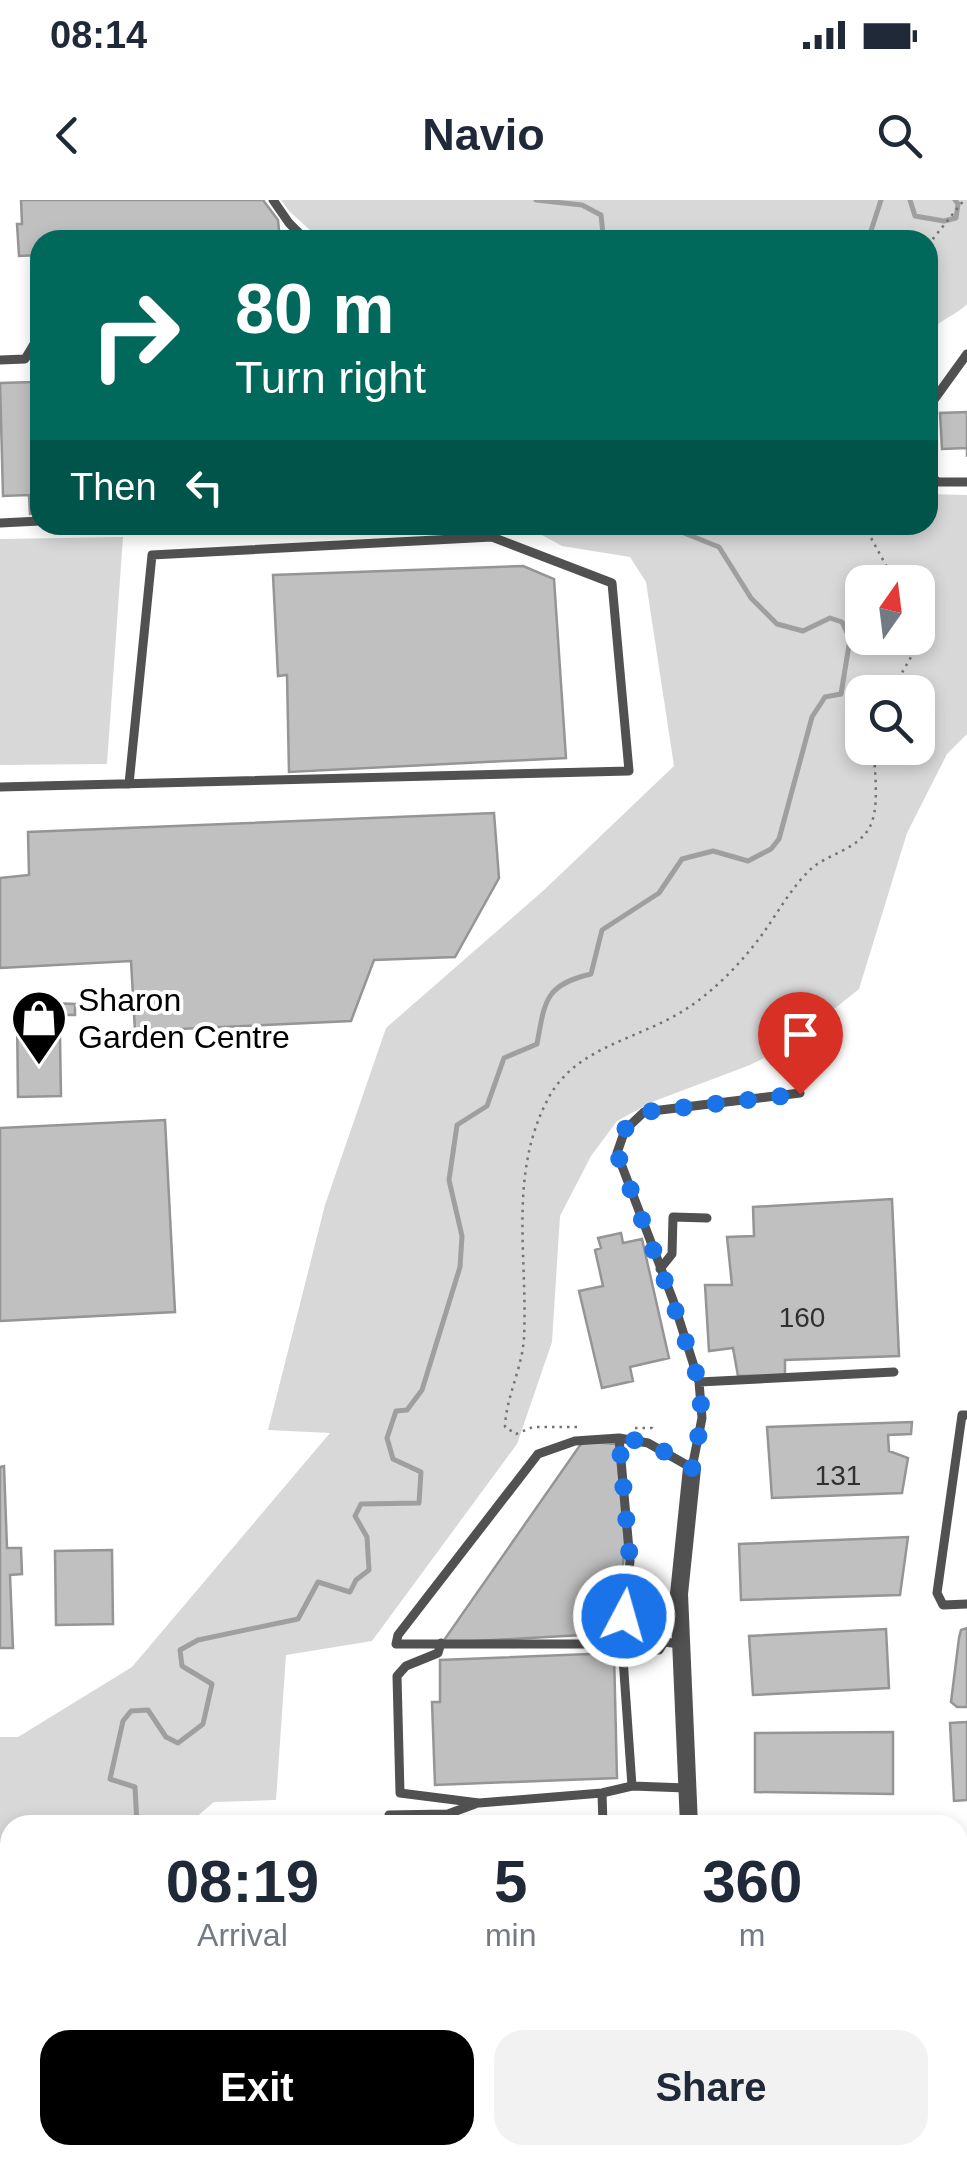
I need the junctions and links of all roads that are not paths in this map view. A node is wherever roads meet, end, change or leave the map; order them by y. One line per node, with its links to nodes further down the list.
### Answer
1 (273, 200): 2 (lane)
2 (295, 230)
3 (30, 350): 5 (lane)
4 (967, 354): 6 (lane)
5 (0, 360)
6 (938, 394)
7 (938, 482): 8 (lane)
8 (967, 482)
9 (30, 522): 10 (lane)
10 (0, 523)
11 (130, 784): 11 (lane); 12 (lane)
12 (0, 787)
13 (800, 1094): 15 (lane)
14 (707, 1218): 15 (lane)
15 (660, 1269): 17 (lane)
16 (894, 1372): 17 (lane)
17 (699, 1382): 20 (lane)
18 (967, 1415): 21 (lane)
19 (619, 1438): 20 (lane); 23 (lane); 24 (lane)
20 (692, 1468): 22 (street)
21 (967, 1604)
22 (672, 1643): 24 (lane); 26 (street)
23 (441, 1644): 24 (lane); 28 (lane)
24 (625, 1644): 25 (lane)
25 (632, 1786): 26 (lane); 27 (lane)
26 (686, 1788): 31 (street)
27 (602, 1793): 28 (lane); 30 (lane)
28 (479, 1803): 29 (lane)
29 (418, 1815)
30 (603, 1815)
31 (688, 1815)

